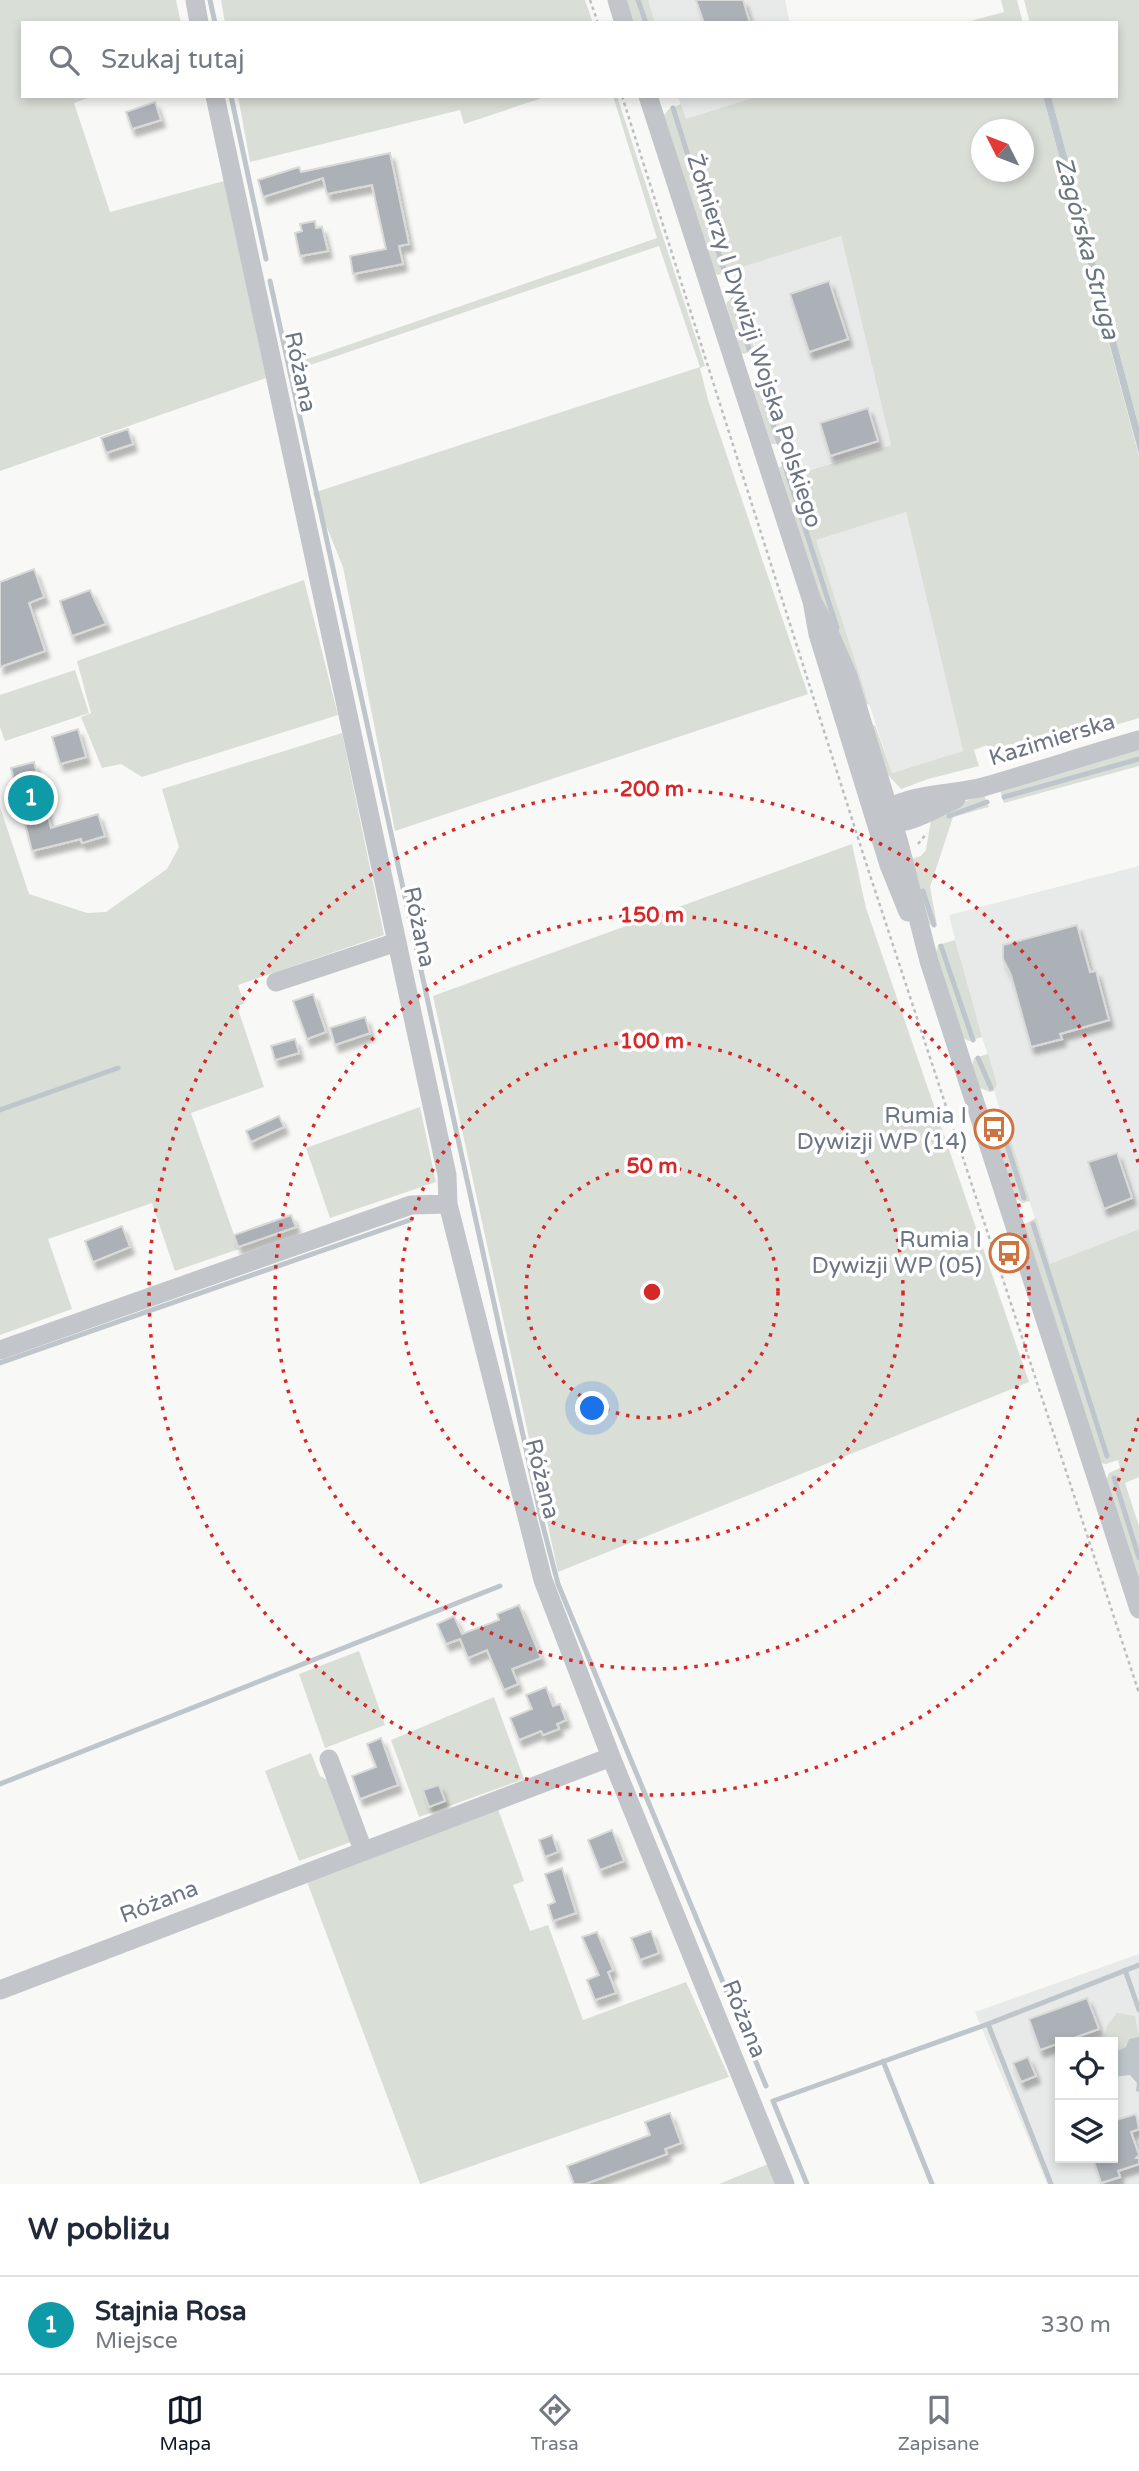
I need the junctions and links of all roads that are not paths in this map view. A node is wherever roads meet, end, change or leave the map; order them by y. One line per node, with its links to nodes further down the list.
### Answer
1 (195, 0): 3 (street)
2 (617, 0): 4 (street)
3 (200, 21)
4 (623, 21)
5 (215, 98): 9 (street, Różana)
6 (649, 98): 8 (street, Żołnierzy I Dywizji Wojska Polskiego)
7 (1139, 740): 8 (street, Kazimierska)
8 (886, 817): 13 (street, Żołnierzy I Dywizji Wojska Polskiego)
9 (397, 942): 10 (street); 11 (street, Różana)
10 (275, 982)
11 (448, 1204): 12 (street); 14 (street, Różana)
12 (0, 1350)
13 (1139, 1609)
14 (611, 1756): 16 (street, Różana); 18 (street, Różana)
15 (329, 1759): 16 (street)
16 (363, 1850): 17 (street, Różana)
17 (0, 1990)
18 (785, 2184)

